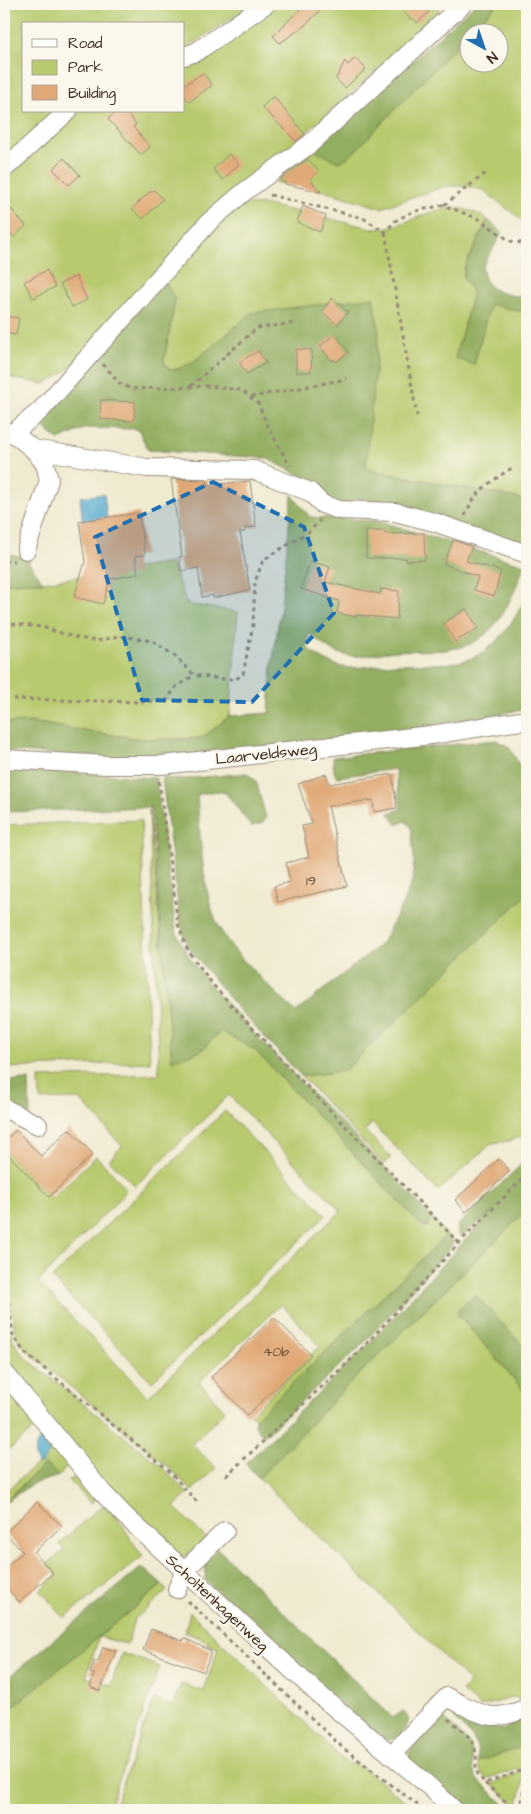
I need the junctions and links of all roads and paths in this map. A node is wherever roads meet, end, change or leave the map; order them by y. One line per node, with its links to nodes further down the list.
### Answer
1 (266, 4): 3 (street)
2 (463, 4): 7 (street)
3 (185, 56)
4 (67, 112): 5 (street)
5 (4, 169)
6 (486, 173): 8 (path)
7 (244, 192): 9 (path); 12 (street)
8 (443, 205): 9 (path); 10 (path)
9 (385, 232): 16 (path)
10 (527, 244)
11 (296, 323): 14 (path)
12 (93, 352): 14 (path); 17 (street)
13 (348, 379): 15 (path)
14 (191, 386): 15 (path)
15 (250, 397): 20 (path)
16 (417, 416)
17 (8, 433): 18 (street)
18 (33, 449): 20 (street); 23 (street)
19 (512, 468): 22 (path)
20 (310, 492): 21 (street)
21 (322, 504): 22 (street); 26 (path)
22 (459, 530): 24 (street)
23 (26, 550)
24 (527, 554)
25 (4, 623): 26 (path)
26 (194, 675): 27 (path)
27 (13, 699)
28 (527, 720): 30 (street, Laarveldsweg)
29 (4, 759): 30 (street, Laarveldsweg)
30 (156, 765): 34 (path)
31 (4, 1108): 32 (street)
32 (38, 1125)
33 (527, 1174): 34 (path)
34 (459, 1243): 39 (path)
35 (4, 1269): 36 (path)
36 (9, 1313): 37 (path); 40 (path)
37 (4, 1314)
38 (4, 1372): 42 (street, Scholtenhagenweg)
39 (226, 1476)
40 (198, 1503)
41 (225, 1530): 42 (street)
42 (185, 1570): 43 (street); 47 (street, Scholtenhagenweg)
43 (177, 1589)
44 (258, 1667): 51 (path, Scholtenhagenweg)
45 (437, 1708): 46 (street); 47 (street); 50 (path)
46 (527, 1708)
47 (391, 1755): 52 (street, Scholtenhagenweg)
48 (527, 1769): 50 (path)
49 (527, 1776): 54 (path)
50 (485, 1783): 53 (path)
51 (424, 1810)
52 (454, 1810)
53 (515, 1810)
54 (519, 1810)

